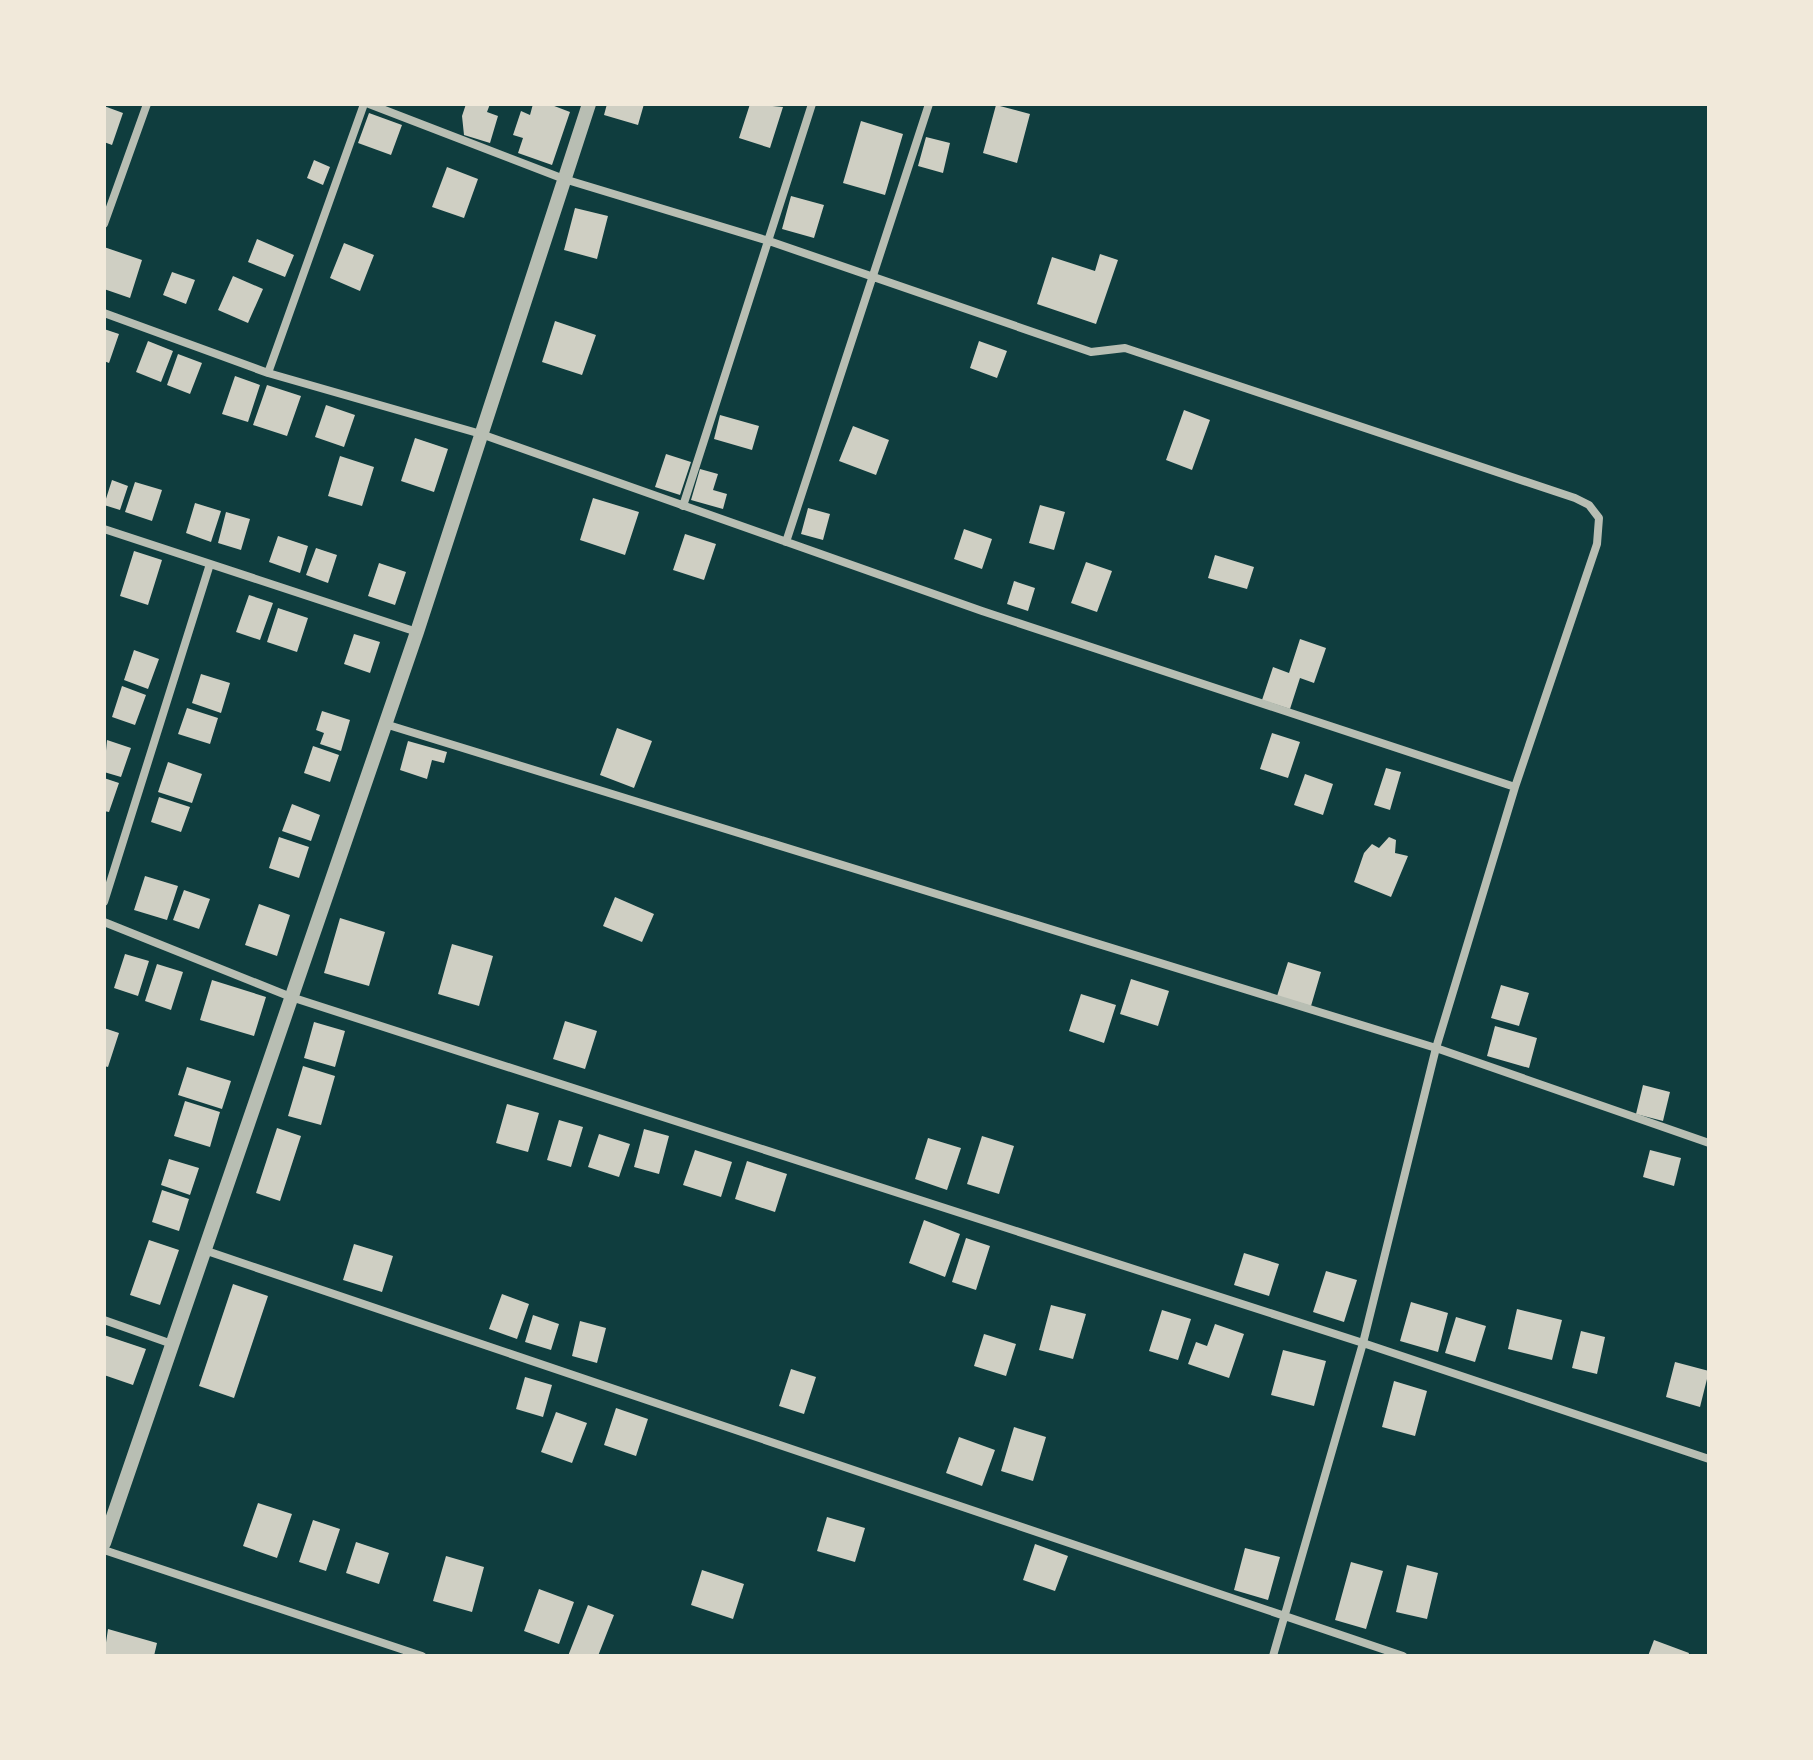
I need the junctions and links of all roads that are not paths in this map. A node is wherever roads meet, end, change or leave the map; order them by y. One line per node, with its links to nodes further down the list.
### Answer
1 (147, 104): 7 (street)
2 (366, 104): 6 (street); 11 (street)
3 (589, 104): 6 (street)
4 (812, 104): 8 (street)
5 (929, 104): 9 (street)
6 (564, 179): 8 (street); 12 (street)
7 (104, 224)
8 (769, 241): 9 (street); 13 (street)
9 (873, 277): 15 (street); 19 (street)
10 (104, 313): 11 (street)
11 (268, 373): 12 (street)
12 (481, 434): 13 (street); 17 (street)
13 (683, 506): 15 (street)
14 (104, 529): 16 (street)
15 (786, 542): 19 (street)
16 (210, 564): 17 (street); 20 (street)
17 (417, 632): 18 (street)
18 (385, 724): 22 (street); 23 (street)
19 (1515, 787): 23 (street)
20 (104, 902)
21 (104, 922): 22 (street)
22 (291, 997): 25 (street); 27 (street)
23 (1436, 1048): 24 (street); 27 (street)
24 (1709, 1143)
25 (203, 1250): 28 (street); 32 (street)
26 (104, 1320): 28 (street)
27 (1363, 1343): 29 (street); 32 (street)
28 (172, 1344): 30 (street)
29 (1709, 1459)
30 (104, 1543)
31 (104, 1550): 33 (street)
32 (1285, 1617): 34 (street); 35 (street)
33 (422, 1656)
34 (1273, 1656)
35 (1403, 1656)

